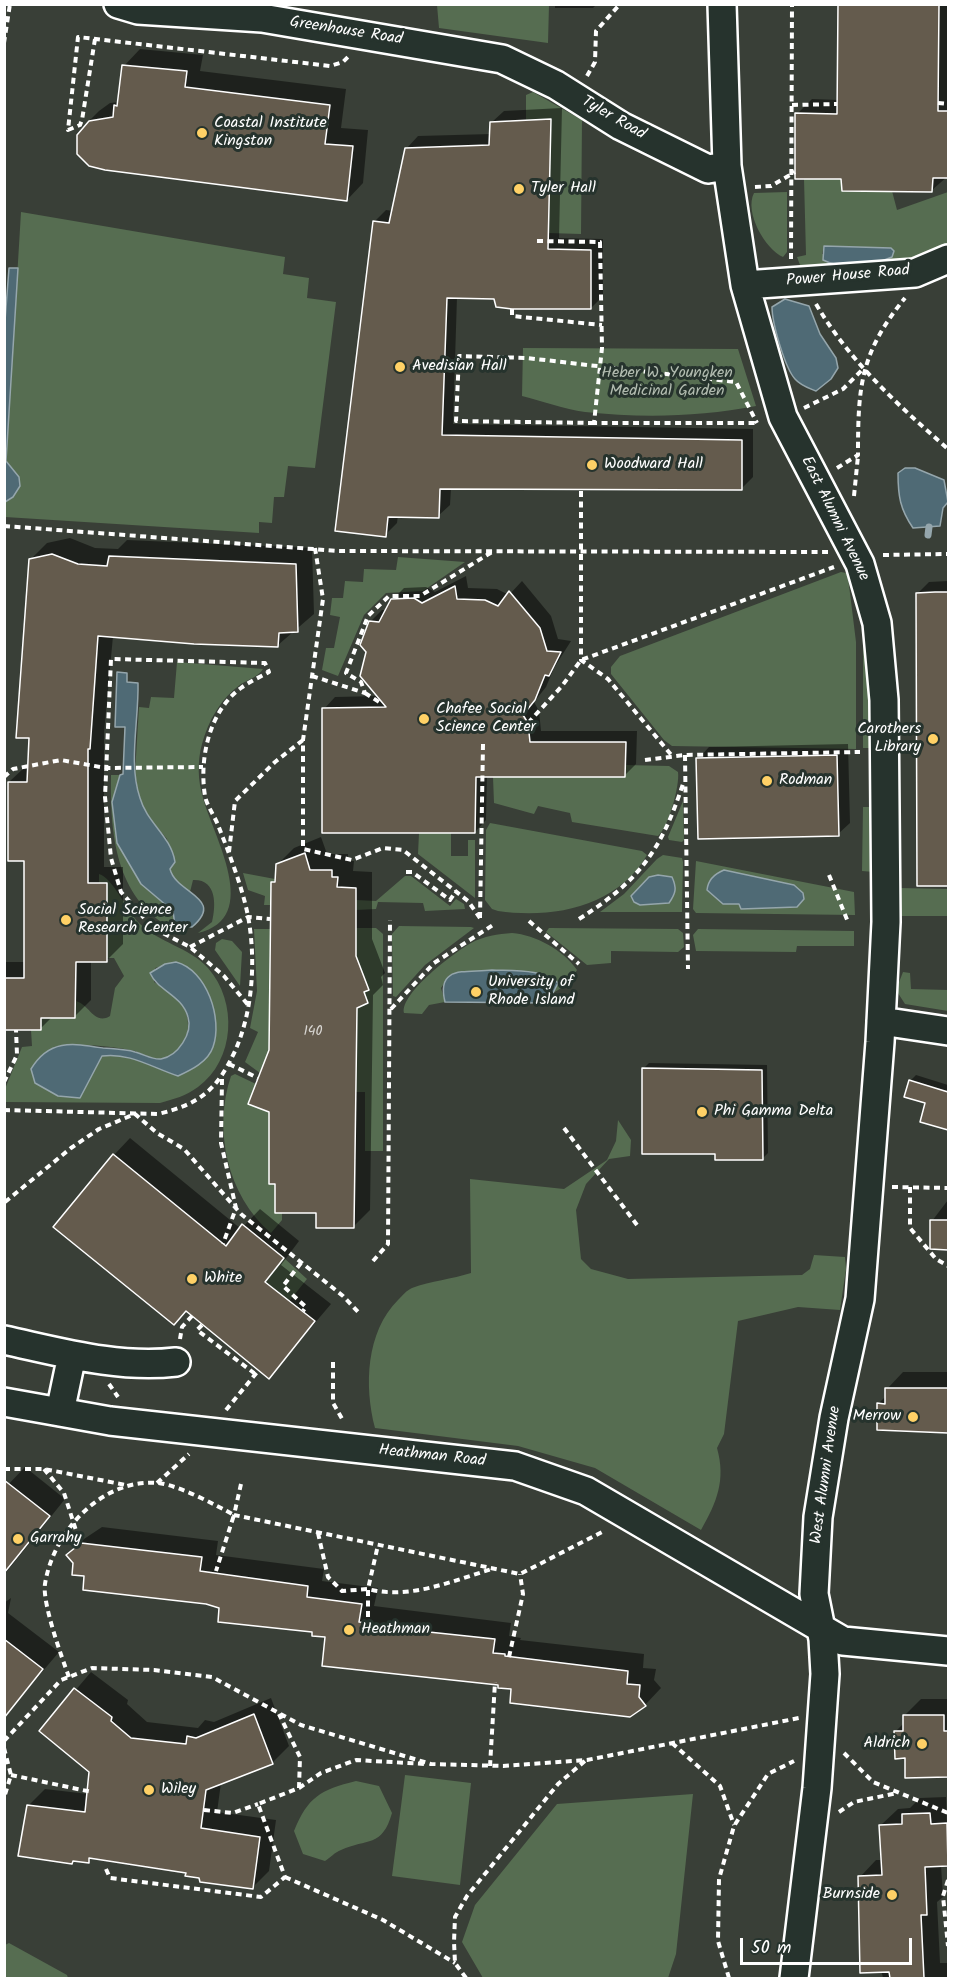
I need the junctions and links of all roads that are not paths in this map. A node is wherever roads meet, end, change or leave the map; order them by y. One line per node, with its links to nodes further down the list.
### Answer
1 (118, 4): 3 (street, Greenhouse Road)
2 (722, 4): 4 (street, East Alumni Avenue)
3 (502, 59): 4 (street, Tyler Road)
4 (727, 166): 6 (street, East Alumni Avenue)
5 (948, 259): 6 (street, Power House Road)
6 (746, 285): 7 (street, East Alumni Avenue)
7 (881, 1021): 8 (street); 9 (street, East Alumni Avenue)
8 (948, 1031)
9 (877, 1079): 15 (street, West Alumni Avenue)
10 (4, 1340): 11 (street)
11 (72, 1355): 12 (street); 14 (street)
12 (176, 1362)
13 (4, 1402): 14 (street, Heathman Road)
14 (60, 1412): 15 (street, Heathman Road)
15 (821, 1629): 16 (street, Heathman Road); 17 (street, West Alumni Avenue)
16 (948, 1651)
17 (794, 1978)

